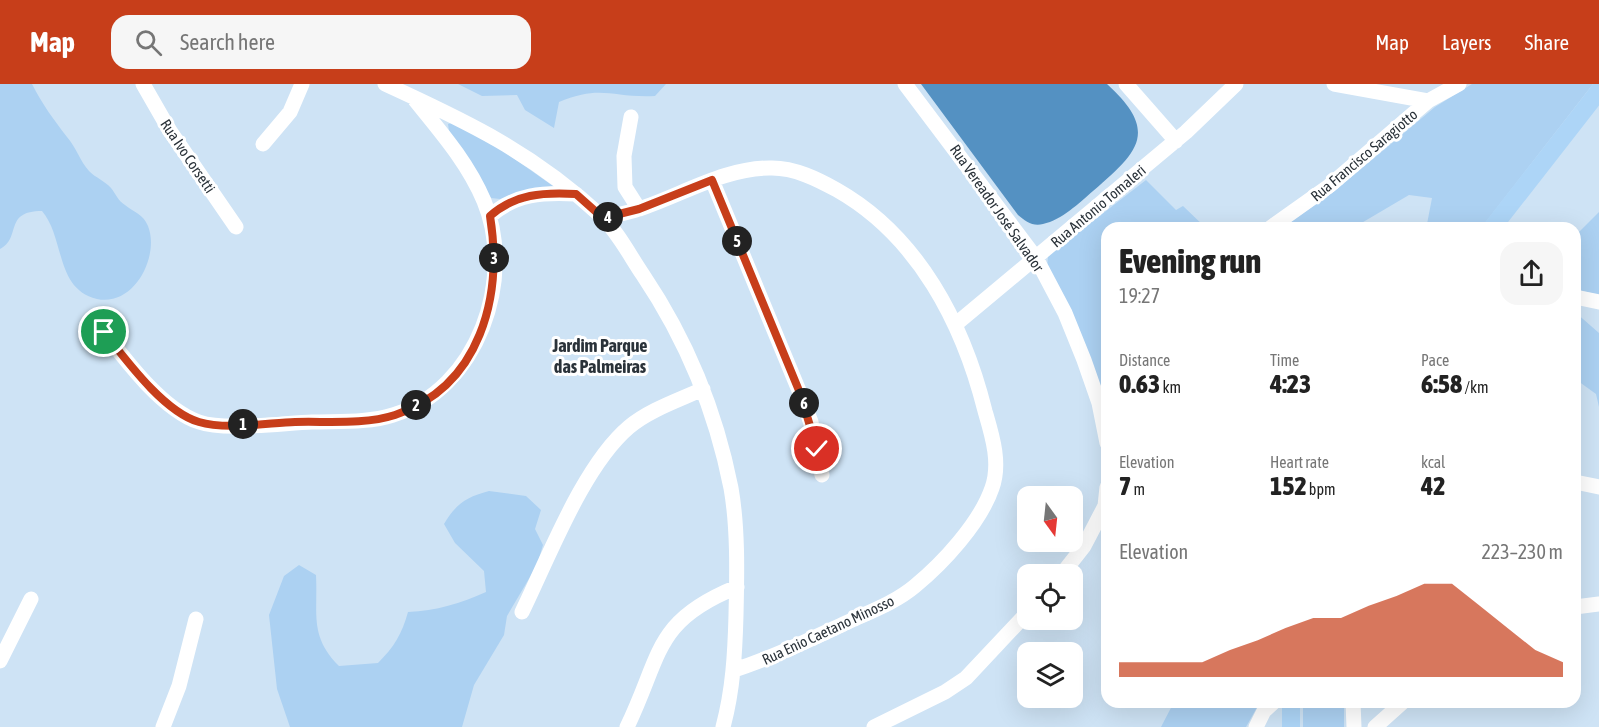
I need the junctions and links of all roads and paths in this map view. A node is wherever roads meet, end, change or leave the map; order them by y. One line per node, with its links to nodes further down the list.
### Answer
1 (143, 84): 23 (street, Rua Ivo Corsetti)
2 (302, 84): 15 (street)
3 (385, 84): 11 (street)
4 (905, 84): 24 (street, Rua Vereador José Salvador)
5 (1125, 84): 14 (street)
6 (1236, 84): 14 (street, Rua Antonio Tomaleri)
7 (1334, 84): 9 (street)
8 (1459, 84): 12 (street, Rua Francisco Saragiotto)
9 (1373, 88): 12 (street)
10 (1599, 91): 22 (main road)
11 (414, 97): 17 (street); 19 (street)
12 (1428, 101): 21 (street, Rua Francisco Saragiotto)
13 (632, 117): 18 (street)
14 (1176, 141): 24 (street, Rua Antonio Tomaleri)
15 (263, 144)
16 (712, 180): 18 (street, Rua Enio Caetano Minosso); 27 (street, Rua Enio Caetano Minosso); 31 (street)
17 (576, 194): 19 (street); 20 (street)
18 (639, 209): 20 (street, Rua Enio Caetano Minosso)
19 (490, 216): 28 (street)
20 (603, 218): 29 (street)
21 (1278, 222)
22 (1497, 222)
23 (236, 227)
24 (1036, 258): 27 (street, Rua Antonio Tomaleri); 30 (street, Rua Vereador José Salvador)
25 (1581, 298): 26 (street)
26 (1599, 302)
27 (956, 324): 44 (street, Rua Enio Caetano Minosso)
28 (104, 332)
29 (703, 389): 36 (street); 40 (street)
30 (1101, 416)
31 (822, 475)
32 (1581, 483): 33 (street)
33 (1599, 487)
34 (1101, 514): 35 (street)
35 (1070, 564)
36 (737, 587): 44 (street); 50 (street)
37 (31, 599): 43 (street)
38 (1599, 604): 39 (street)
39 (1581, 606)
40 (522, 612)
41 (196, 619): 49 (street)
42 (1017, 624): 52 (street)
43 (0, 661)
44 (734, 670): 51 (street)
45 (1267, 708): 53 (street)
46 (1291, 708): 54 (main road)
47 (1353, 708): 55 (street)
48 (1396, 708): 56 (street)
49 (163, 727)
50 (627, 727)
51 (723, 727)
52 (874, 727)
53 (1256, 727)
54 (1291, 727)
55 (1354, 727)
56 (1375, 727)

